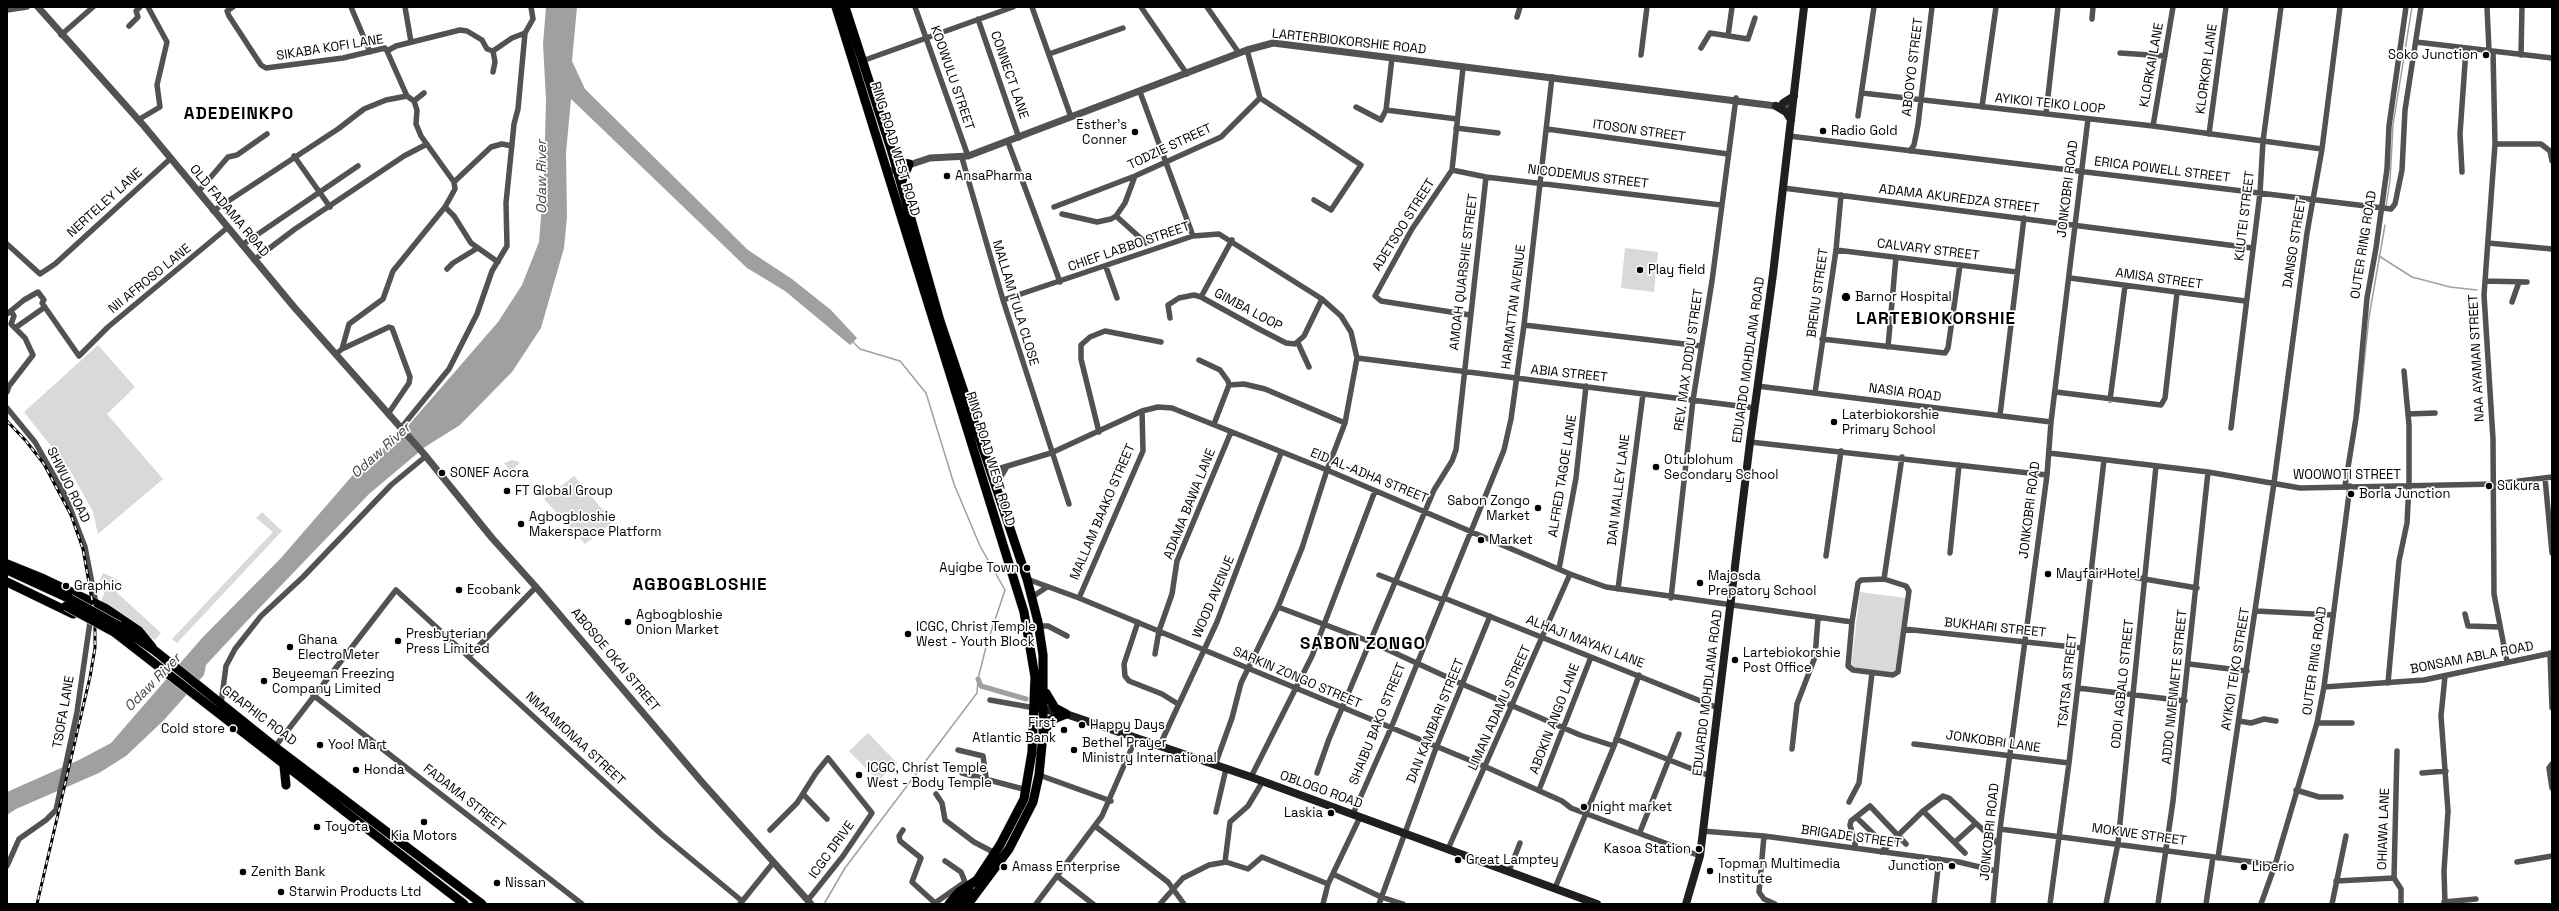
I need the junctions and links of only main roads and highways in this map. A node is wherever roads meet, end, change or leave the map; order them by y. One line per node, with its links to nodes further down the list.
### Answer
1 (836, 7): 7 (main road, RING ROAD WEST ROAD)
2 (845, 7): 6 (main road, RING ROAD WEST ROAD)
3 (1804, 7): 4 (main road, EDUARDO MOHDLANA ROAD)
4 (1793, 103): 5 (main road, EDUARDO MOHDLANA ROAD); 5 (main road)
5 (1791, 120): 31 (main road, EDUARDO MOHDLANA ROAD)
6 (892, 152): 7 (main road, RING ROAD WEST ROAD); 8 (main road)
7 (892, 170): 8 (main road, RING ROAD WEST ROAD); 19 (main road, RING ROAD WEST ROAD)
8 (901, 183): 17 (main road, RING ROAD WEST ROAD)
9 (7, 564): 15 (main road)
10 (7, 570): 12 (main road, GRAPHIC ROAD)
11 (7, 581): 12 (main road, GRAPHIC ROAD); 14 (main road)
12 (68, 603): 13 (main road, GRAPHIC ROAD, bridge)
13 (116, 629): 14 (main road, GRAPHIC ROAD); 15 (main road, GRAPHIC ROAD)
14 (137, 649): 16 (main road, GRAPHIC ROAD)
15 (154, 650): 16 (main road, GRAPHIC ROAD)
16 (165, 665): 18 (main road, GRAPHIC ROAD)
17 (1044, 688): 19 (main road, RING ROAD WEST ROAD); 20 (main road)
18 (200, 694): 22 (main road, GRAPHIC ROAD); 27 (main road, GRAPHIC ROAD)
19 (1039, 708): 20 (main road, OBLOGO ROAD); 21 (main road, RING ROAD WEST ROAD); 24 (main road, RING ROAD WEST ROAD)
20 (1066, 714): 21 (main road); 30 (main road, OBLOGO ROAD)
21 (1043, 734): 25 (main road, RING ROAD WEST ROAD)
22 (284, 766): 23 (main road, GRAPHIC ROAD); 23 (main road)
23 (305, 781): 26 (main road, GRAPHIC ROAD)
24 (976, 881): 25 (main road); 28 (main road, RING ROAD WEST ROAD)
25 (969, 898): 29 (main road, RING ROAD WEST ROAD)
26 (464, 904)
27 (482, 904)
28 (949, 904)
29 (957, 904)
30 (1597, 904)
31 (1686, 904)

